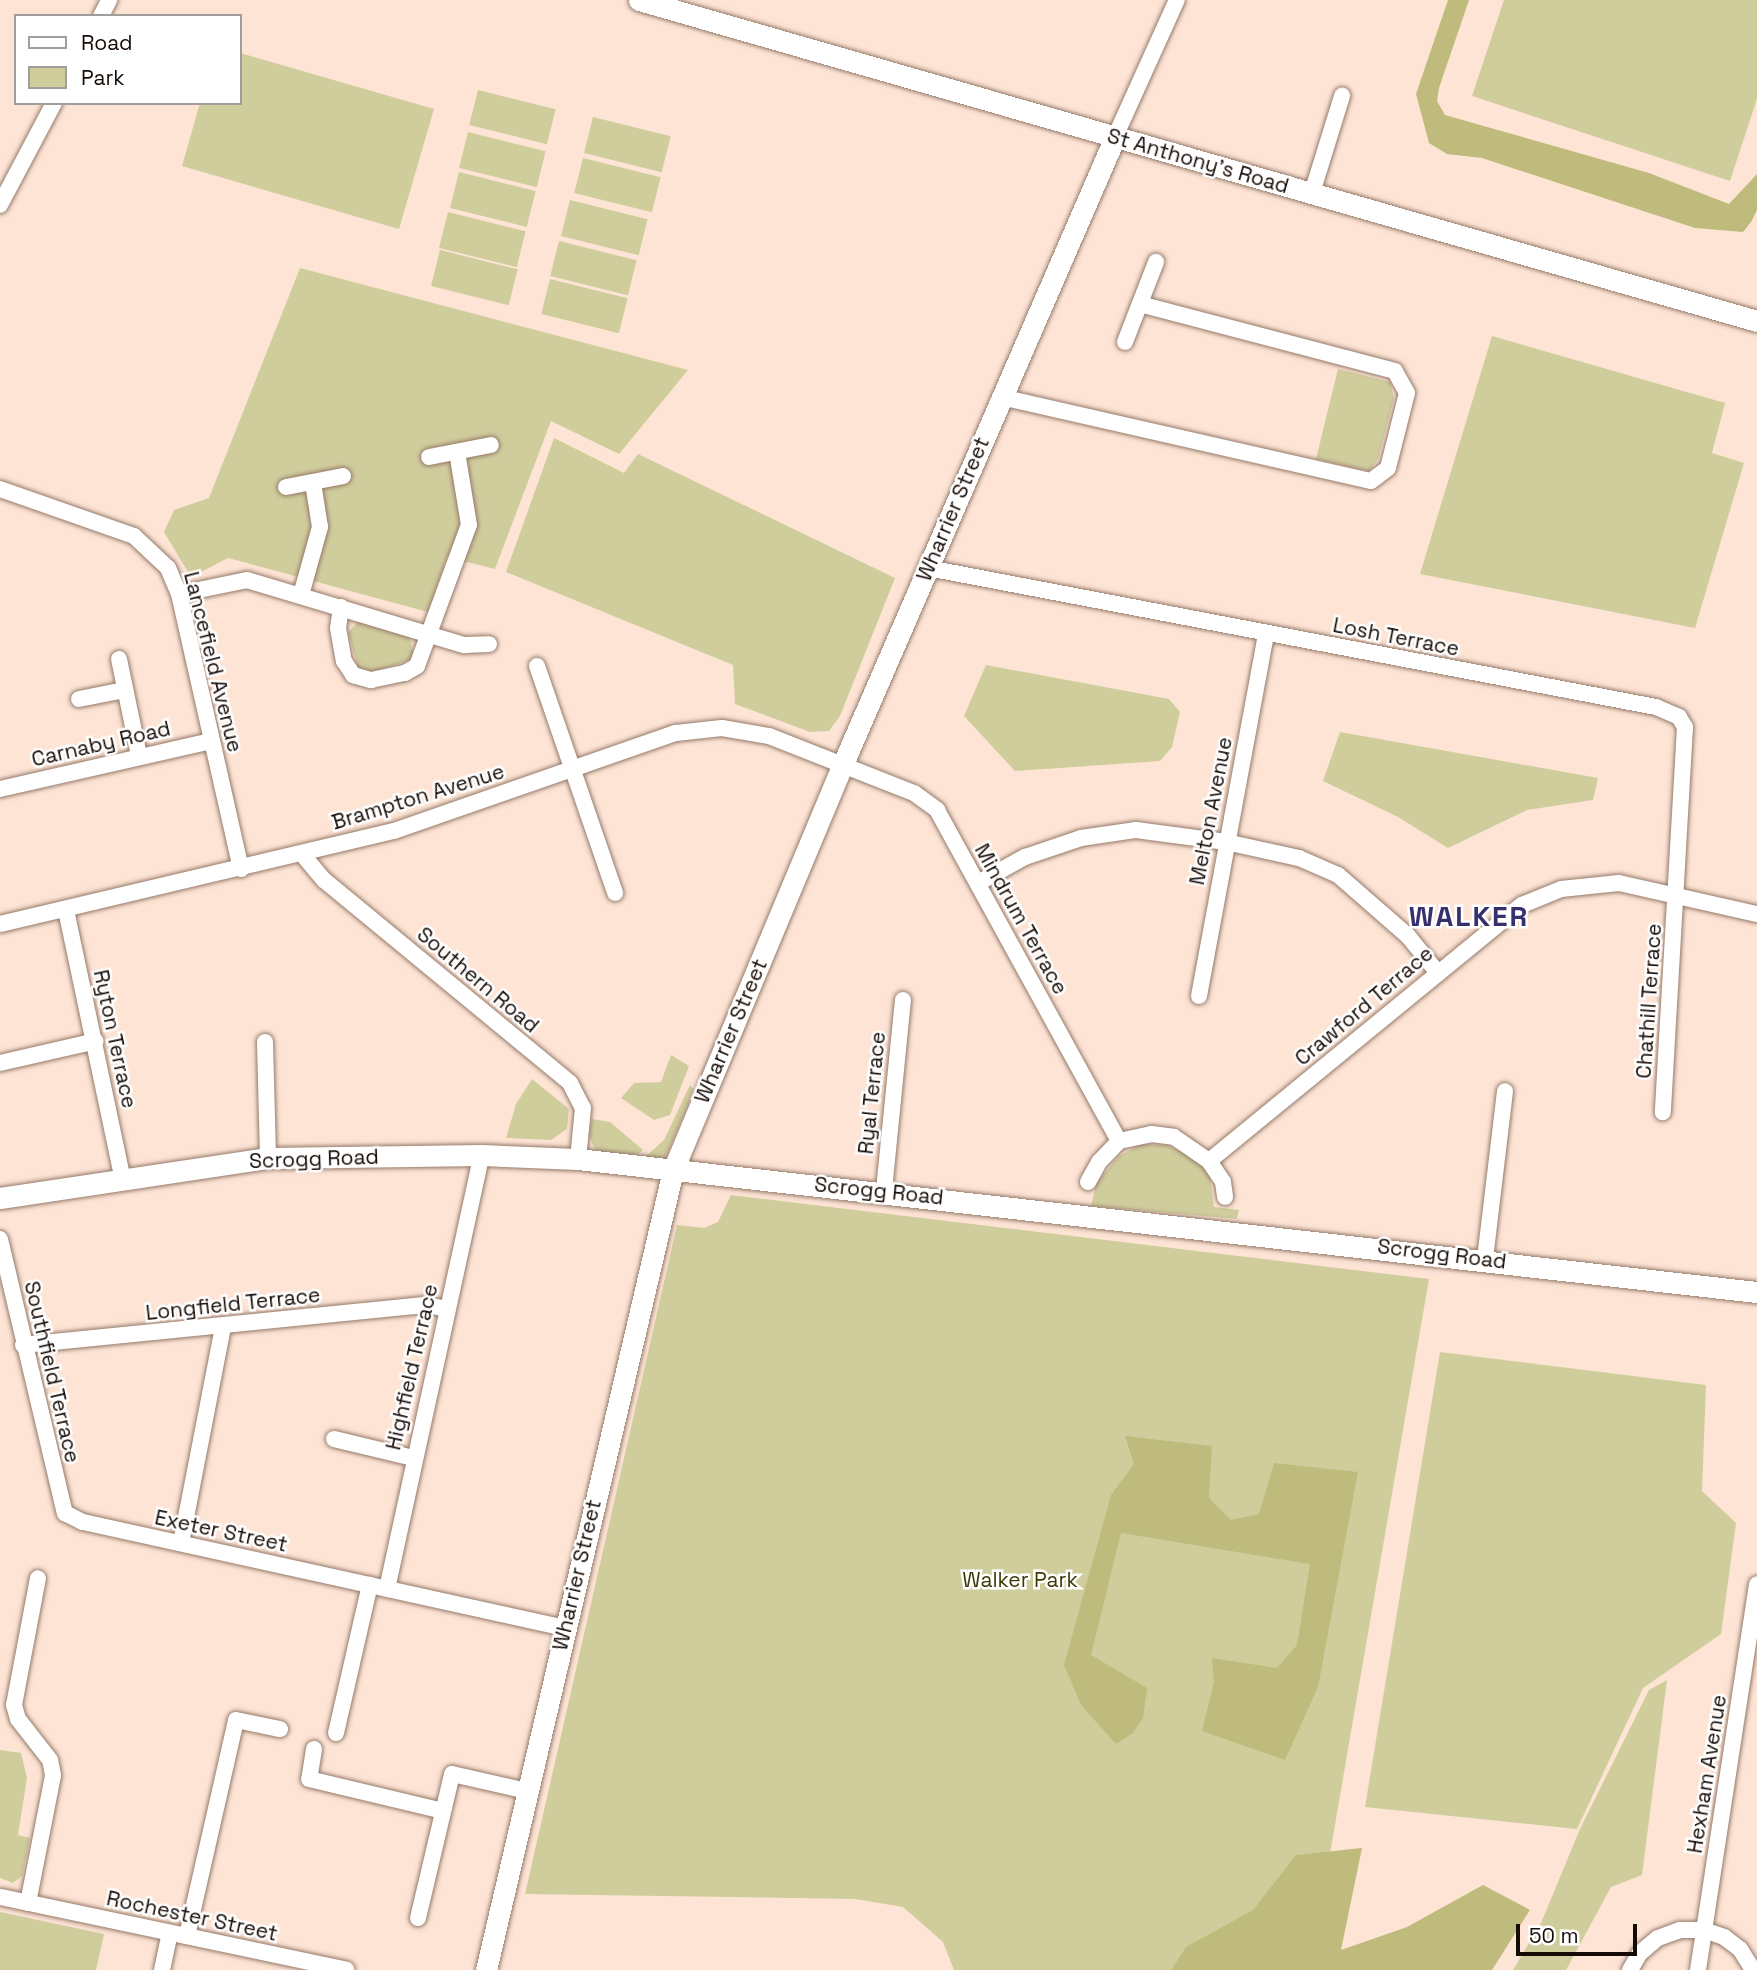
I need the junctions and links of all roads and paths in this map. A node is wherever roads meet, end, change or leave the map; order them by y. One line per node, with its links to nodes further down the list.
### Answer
1 (639, 0): 5 (street, St Anthony's Road)
2 (1177, 0): 5 (street)
3 (1342, 96): 6 (street)
4 (53, 105): 7 (street)
5 (1115, 137): 6 (street, St Anthony's Road); 12 (street, Wharrier Street)
6 (1312, 193): 10 (street, St Anthony's Road)
7 (0, 205)
8 (1156, 262): 9 (street)
9 (1140, 304): 11 (street); 12 (street)
10 (1757, 321)
11 (1125, 342)
12 (1001, 397): 20 (street, Wharrier Street)
13 (491, 445): 14 (street)
14 (457, 452): 15 (street); 25 (street)
15 (429, 457)
16 (343, 476): 17 (street)
17 (313, 483): 18 (street); 22 (street)
18 (286, 487)
19 (0, 489): 21 (street, Lancefield Avenue)
20 (928, 568): 24 (street, Losh Terrace); 33 (street, Wharrier Street)
21 (179, 594): 22 (street); 31 (street, Lancefield Avenue)
22 (301, 595): 23 (street)
23 (341, 607): 25 (street); 25 (street)
24 (1266, 633): 36 (street, Melton Avenue); 41 (street, Losh Terrace)
25 (430, 634): 26 (street)
26 (489, 644)
27 (119, 659): 29 (street)
28 (537, 666): 34 (street)
29 (125, 690): 30 (street); 32 (street)
30 (79, 699)
31 (211, 741): 32 (street, Carnaby Road); 38 (street, Lancefield Avenue)
32 (139, 756): 35 (street, Carnaby Road)
33 (842, 766): 34 (street, Brampton Avenue); 39 (street, Mindrum Terrace); 58 (street, Wharrier Street)
34 (574, 767): 37 (street, Brampton Avenue); 40 (street)
35 (0, 789)
36 (1226, 842): 39 (street); 45 (street); 46 (street, Melton Avenue)
37 (302, 854): 38 (street, Brampton Avenue); 56 (street, Southern Road)
38 (241, 869): 42 (street, Brampton Avenue)
39 (978, 883): 53 (street, Mindrum Terrace)
40 (615, 893)
41 (1677, 894): 43 (street, Crawford Terrace); 45 (street, Crawford Terrace); 52 (street, Chathill Terrace)
42 (66, 910): 44 (street, Brampton Avenue); 48 (street, Ryton Terrace)
43 (1757, 914)
44 (0, 924)
45 (1438, 973): 57 (street, Crawford Terrace)
46 (1199, 996)
47 (902, 1000): 61 (street, Ryal Terrace)
48 (96, 1041): 50 (street); 59 (street, Ryton Terrace)
49 (265, 1042): 55 (street)
50 (0, 1063)
51 (1505, 1091): 65 (street)
52 (1663, 1112)
53 (1119, 1141): 57 (street); 60 (street)
54 (482, 1155): 55 (street, Scrogg Road); 56 (street, Scrogg Road); 67 (street, Highfield Terrace)
55 (268, 1158): 59 (street, Scrogg Road)
56 (578, 1159): 58 (street, Scrogg Road)
57 (1209, 1161): 62 (street)
58 (673, 1170): 61 (street, Scrogg Road); 78 (street, Wharrier Street)
59 (122, 1176): 63 (street, Scrogg Road)
60 (1088, 1182)
61 (884, 1190): 65 (street, Scrogg Road)
62 (1225, 1197)
63 (0, 1198)
64 (0, 1239): 69 (street, Southfield Terrace)
65 (1485, 1259): 66 (street, Scrogg Road)
66 (1757, 1292)
67 (447, 1309): 68 (street, Longfield Terrace); 71 (street, Highfield Terrace)
68 (223, 1326): 69 (street, Longfield Terrace); 73 (street)
69 (23, 1346): 72 (street, Southfield Terrace)
70 (334, 1439): 71 (street)
71 (413, 1458): 77 (street, Highfield Terrace)
72 (65, 1513): 73 (street, Exeter Street)
73 (181, 1544): 76 (street, Exeter Street)
74 (38, 1578): 86 (street)
75 (1757, 1584): 79 (street, Hexham Avenue)
76 (370, 1585): 77 (street, Exeter Street); 81 (street)
77 (387, 1589): 78 (street, Exeter Street)
78 (564, 1628): 83 (street, Wharrier Street)
79 (1749, 1691): 88 (street, Hexham Avenue)
80 (280, 1729): 90 (street)
81 (336, 1733)
82 (314, 1749): 84 (street)
83 (527, 1791): 84 (street); 95 (street, Wharrier Street)
84 (443, 1811): 87 (street)
85 (1, 1897): 86 (street, Rochester Street)
86 (28, 1903): 89 (street, Rochester Street)
87 (418, 1918)
88 (1704, 1930): 92 (street); 96 (street); 97 (street, Hexham Avenue)
89 (170, 1933): 90 (street, Rochester Street); 93 (street)
90 (187, 1936): 91 (street, Rochester Street)
91 (308, 1966): 94 (street, Rochester Street)
92 (1754, 1967)
93 (162, 1970)
94 (346, 1970)
95 (485, 1970)
96 (1630, 1970)
97 (1698, 1970)

